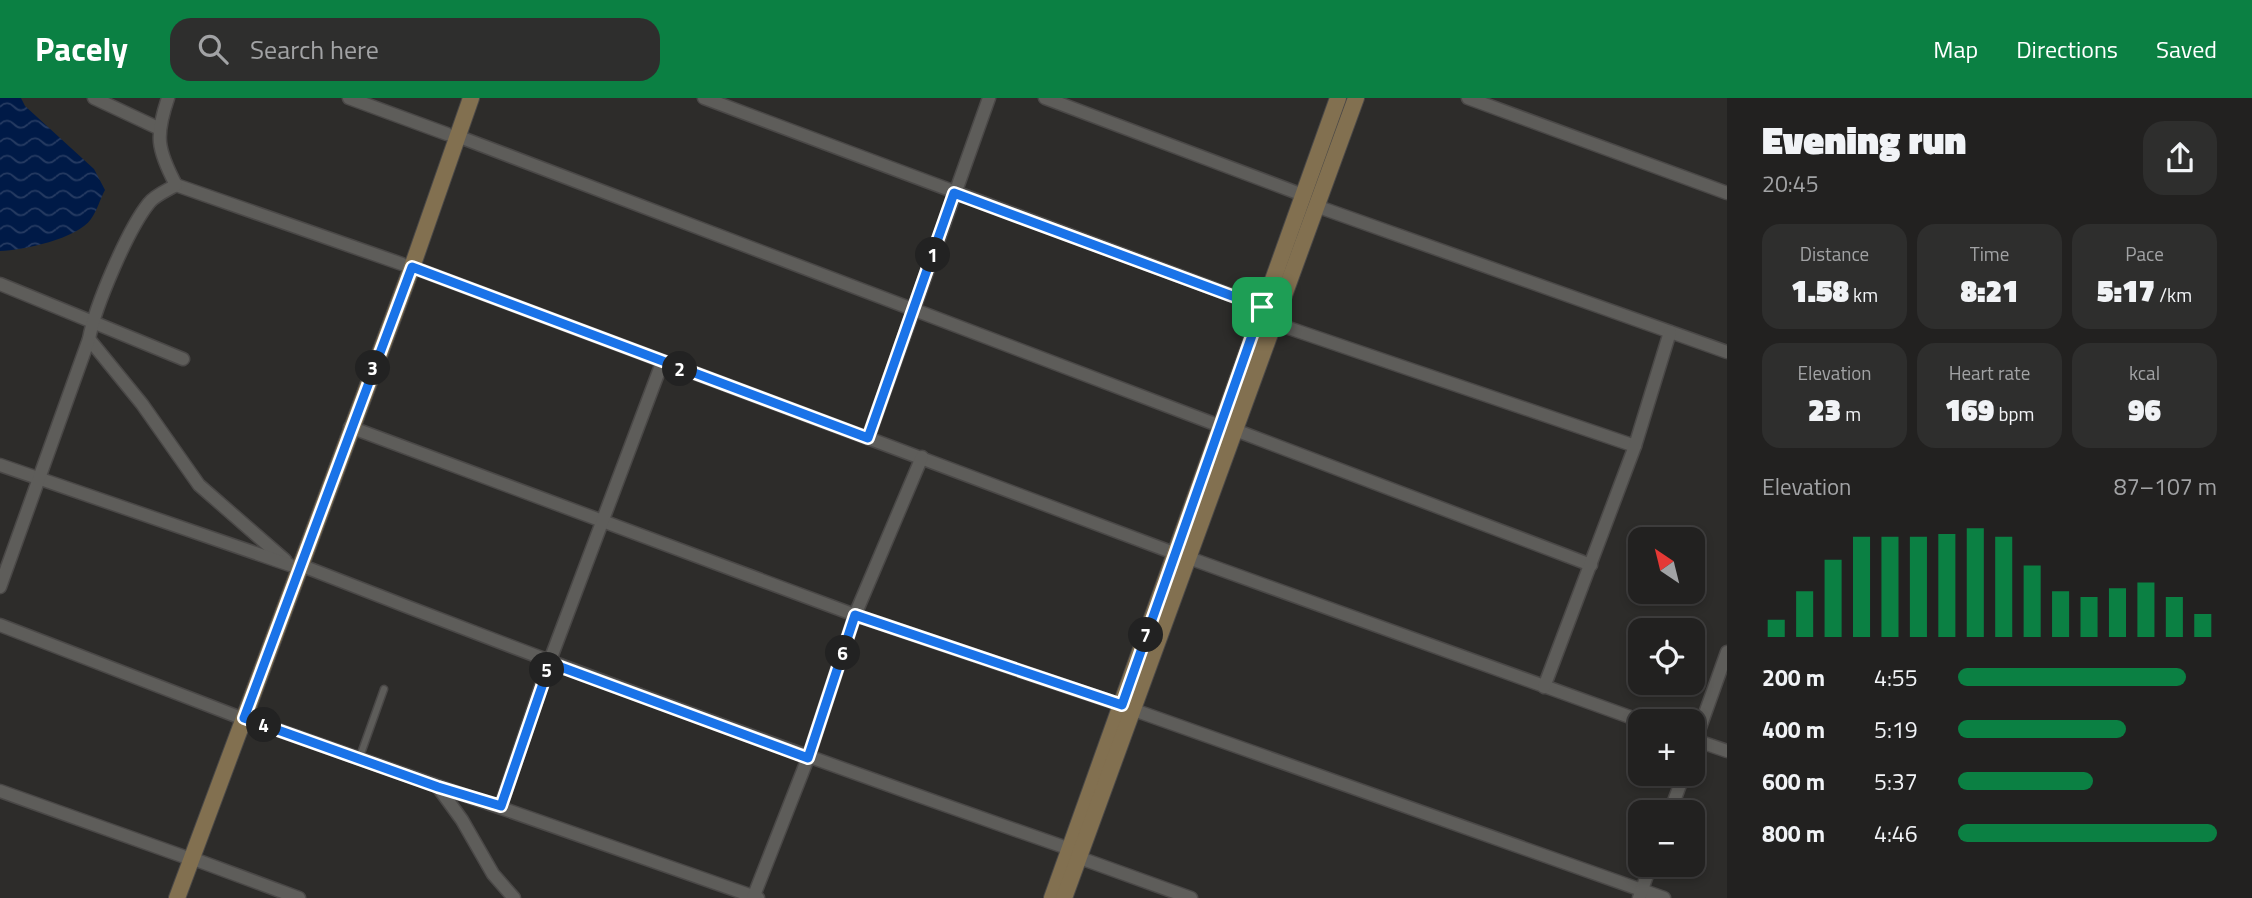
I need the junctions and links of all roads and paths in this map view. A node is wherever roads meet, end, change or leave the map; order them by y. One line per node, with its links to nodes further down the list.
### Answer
1 (94, 98): 12 (street)
2 (168, 98): 12 (street)
3 (349, 98): 13 (street)
4 (460, 98): 13 (street)
5 (471, 98): 13 (street)
6 (704, 98): 15 (street)
7 (989, 98): 15 (street)
8 (1045, 98): 17 (street)
9 (1338, 98): 17 (street)
10 (1356, 98): 18 (street)
11 (1468, 98): 16 (street)
12 (158, 128): 14 (street)
13 (452, 135): 19 (street); 22 (street)
14 (176, 185): 19 (street); 23 (street)
15 (954, 193): 21 (street); 22 (street)
16 (1727, 193)
17 (1303, 195): 21 (street)
18 (1316, 206): 24 (street); 25 (street)
19 (407, 266): 29 (street); 30 (street); 39 (street)
20 (0, 284): 23 (street)
21 (1262, 307): 31 (street)
22 (915, 309): 31 (street); 32 (street)
23 (92, 320): 26 (street); 28 (street)
24 (1274, 323): 31 (street); 33 (street)
25 (1670, 332): 27 (street); 33 (street)
26 (89, 339): 36 (street); 39 (street)
27 (1727, 352)
28 (183, 359)
29 (662, 363): 32 (street); 37 (street)
30 (350, 426): 37 (street); 39 (street)
31 (1227, 428): 38 (street); 40 (street)
32 (868, 438): 34 (street)
33 (1635, 446): 40 (street)
34 (922, 457): 38 (street); 42 (street)
35 (0, 465): 36 (street)
36 (37, 480): 39 (street); 41 (street)
37 (602, 520): 42 (street); 45 (street)
38 (1181, 556): 46 (street); 48 (street)
39 (295, 565): 45 (street); 51 (street)
40 (1591, 565): 46 (street)
41 (0, 587)
42 (855, 615): 48 (street); 54 (street)
43 (0, 625): 51 (street)
44 (1727, 652): 49 (street)
45 (550, 663): 54 (street); 58 (street)
46 (1544, 687): 50 (street)
47 (384, 689): 55 (lane)
48 (1128, 707): 59 (street); 62 (street)
49 (1705, 711)
50 (1628, 716)
51 (240, 717): 55 (street); 60 (street)
52 (1705, 746): 53 (street)
53 (1727, 751)
54 (808, 758): 59 (street); 63 (street)
55 (359, 759): 56 (street)
56 (438, 787): 58 (street); 67 (street)
57 (0, 791): 60 (street)
58 (501, 806): 63 (street)
59 (1075, 853): 68 (street); 69 (street); 70 (street)
60 (188, 857): 64 (street); 65 (street); 66 (street)
61 (1646, 877): 62 (street)
62 (1640, 894): 71 (street)
63 (755, 897)
64 (171, 898)
65 (177, 898)
66 (299, 898)
67 (514, 898)
68 (1052, 898)
69 (1064, 898)
70 (1191, 898)
71 (1664, 898)

